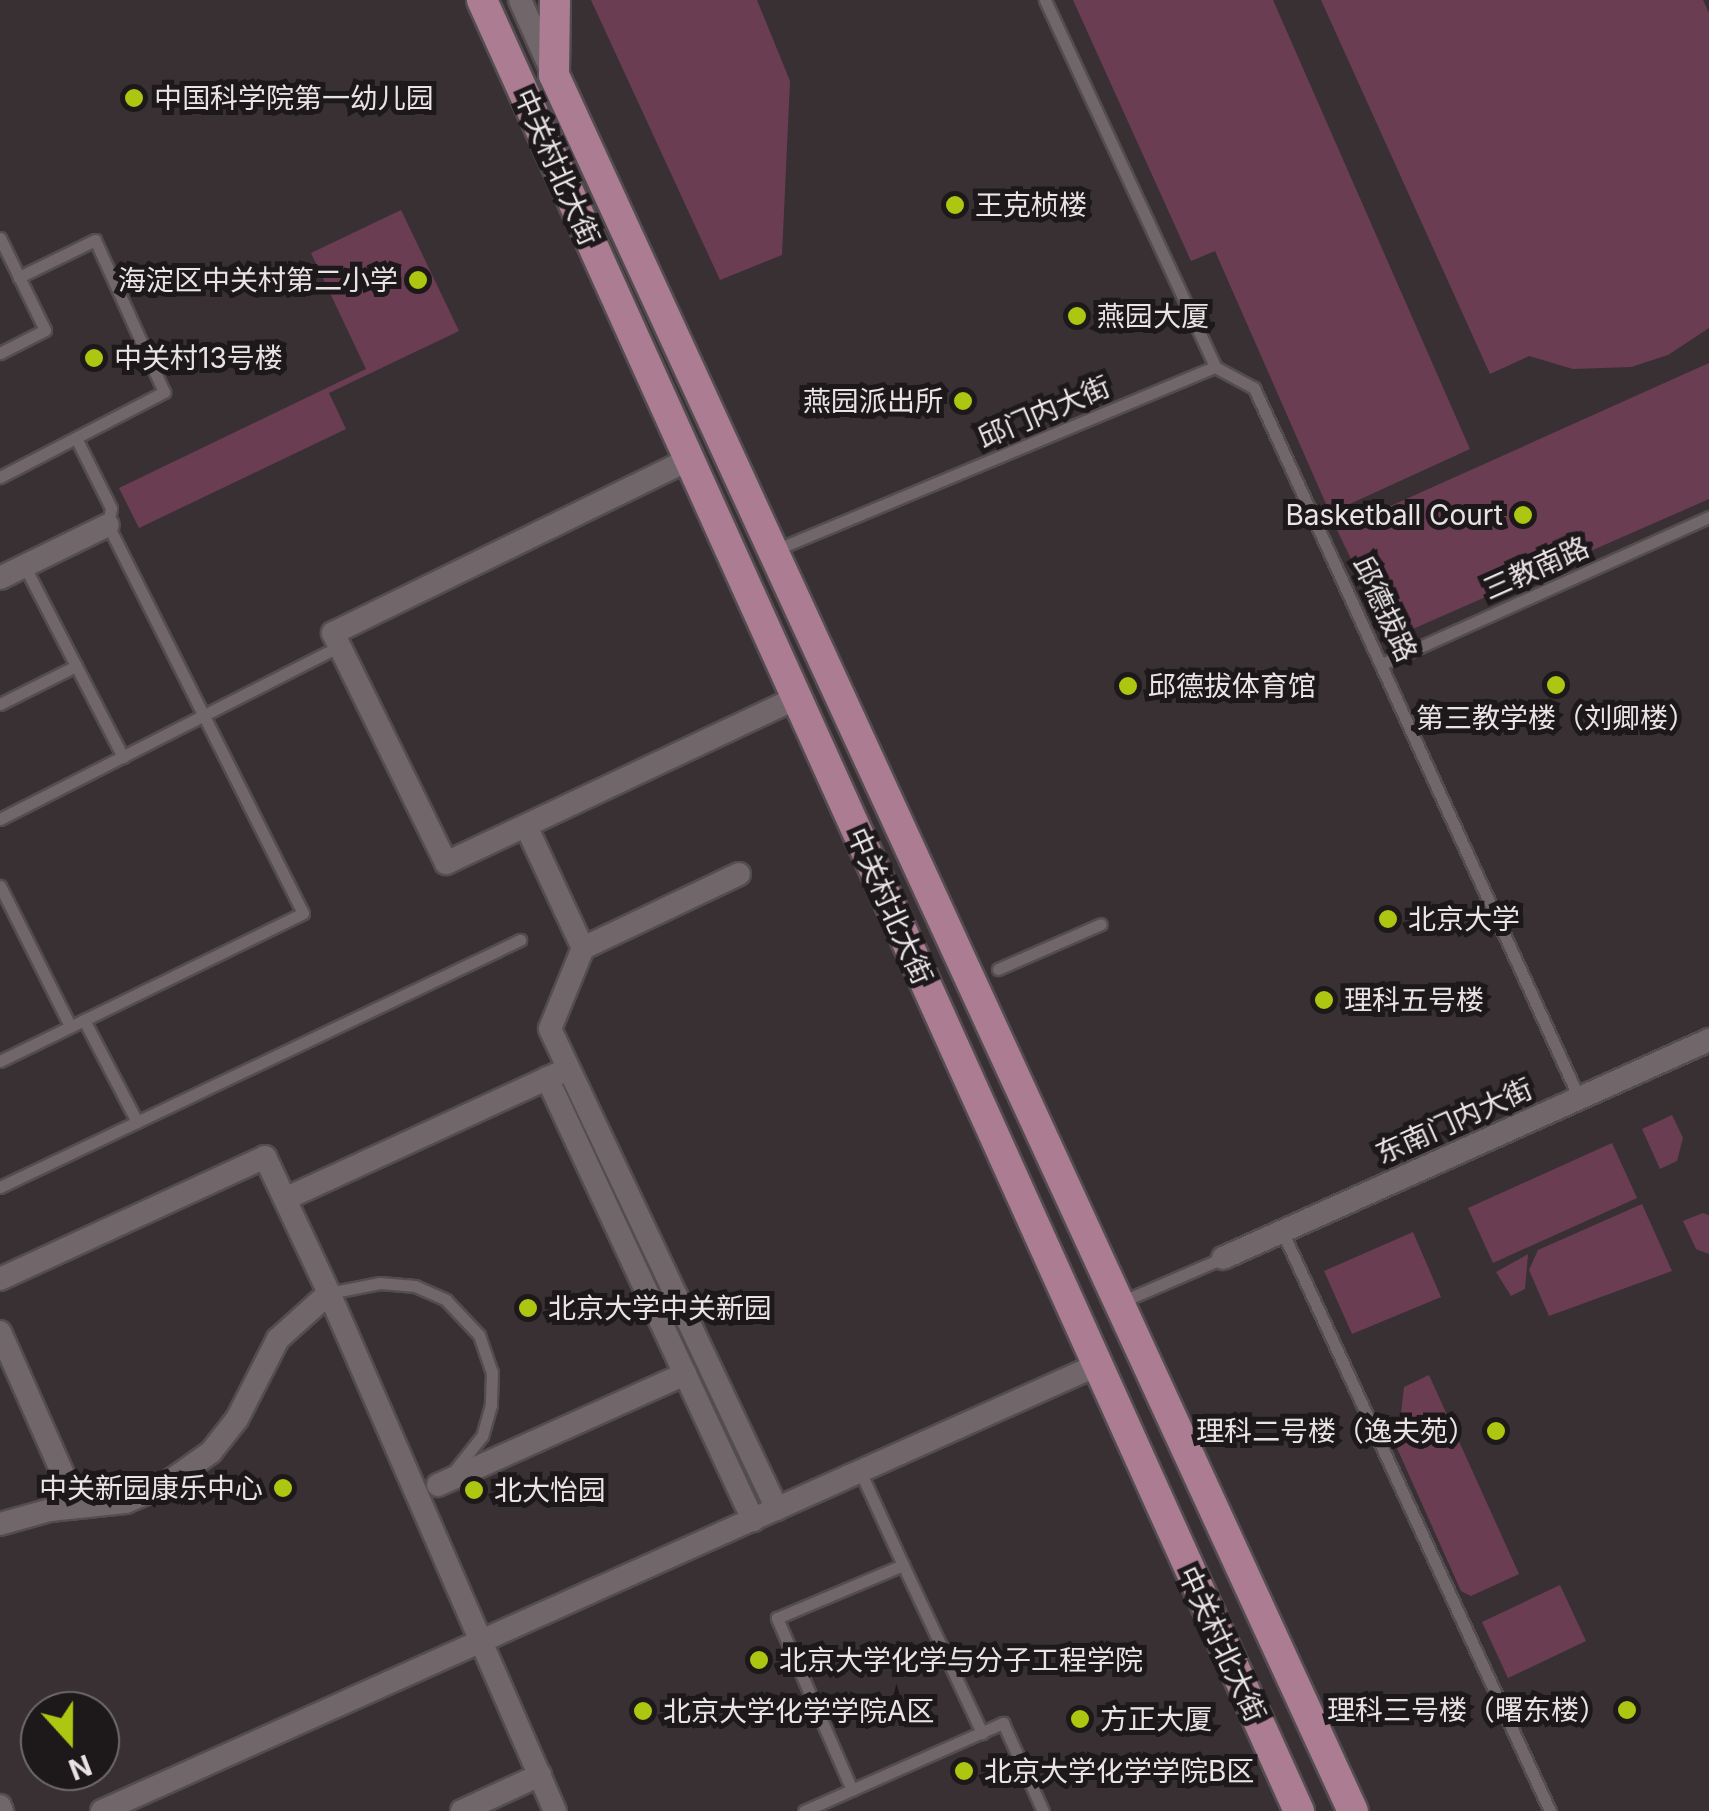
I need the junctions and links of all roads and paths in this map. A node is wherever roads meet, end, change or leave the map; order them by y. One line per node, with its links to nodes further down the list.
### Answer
1 (482, 0): 11 (main road, 中关村北大街)
2 (520, 0): 5 (street, 中关村北大街)
3 (556, 0): 5 (main road, 中关村北大街)
4 (1045, 0): 9 (lane)
5 (554, 75): 15 (main road, 中关村北大街)
6 (0, 238): 7 (lane)
7 (19, 277): 8 (lane); 10 (lane)
8 (0, 352)
9 (1214, 367): 15 (lane, 邱门内大街); 19 (lane, 邱德拔路)
10 (76, 438): 12 (lane); 14 (lane)
11 (690, 459): 18 (street); 21 (main road, 中关村北大街)
12 (0, 477)
13 (1709, 517): 19 (lane, 三教南路)
14 (108, 525): 16 (street); 23 (lane)
15 (773, 551): 46 (main road, 中关村北大街)
16 (25, 567): 17 (street); 20 (lane)
17 (0, 578)
18 (339, 646): 23 (lane); 26 (street)
19 (1382, 664): 38 (lane, 邱德拔路)
20 (76, 666): 22 (lane); 24 (lane)
21 (796, 698): 26 (street); 48 (main road, 中关村北大街)
22 (0, 704)
23 (204, 716): 24 (lane); 33 (lane)
24 (123, 757): 25 (lane)
25 (0, 819)
26 (526, 826): 31 (street)
27 (739, 874): 31 (street)
28 (0, 886): 34 (lane)
29 (1101, 924): 32 (lane)
30 (520, 940): 39 (lane)
31 (582, 948): 37 (street)
32 (998, 970)
33 (84, 1020): 34 (lane); 39 (lane)
34 (70, 1026): 36 (lane)
35 (1709, 1040): 38 (street, 东南门内大街)
36 (0, 1060)
37 (558, 1074): 41 (street); 49 (street); 53 (street)
38 (1579, 1098): 42 (street, 东南门内大街)
39 (138, 1122): 40 (lane)
40 (0, 1187)
41 (285, 1199): 44 (street); 45 (street)
42 (1282, 1231): 43 (street, 东南门内大街); 68 (lane)
43 (1223, 1258): 46 (lane)
44 (0, 1279)
45 (328, 1293): 51 (street); 51 (lane); 52 (street)
46 (1121, 1302): 67 (main road, 中关村北大街)
47 (0, 1332): 52 (street)
48 (1097, 1364): 50 (street); 66 (main road, 中关村北大街)
49 (685, 1374): 51 (street); 54 (street)
50 (860, 1471): 53 (street); 56 (lane)
51 (428, 1489): 57 (street)
52 (77, 1506): 55 (street)
53 (777, 1509): 54 (street)
54 (753, 1520): 57 (street)
55 (0, 1524)
56 (903, 1565): 58 (lane); 60 (lane)
57 (481, 1643): 59 (street); 61 (street)
58 (982, 1732): 60 (lane); 65 (lane)
59 (540, 1775): 62 (street); 63 (street)
60 (852, 1790): 64 (lane)
61 (102, 1811)
62 (462, 1811)
63 (554, 1811)
64 (804, 1811)
65 (1043, 1811)
66 (1299, 1811)
67 (1353, 1811)
68 (1550, 1811)

